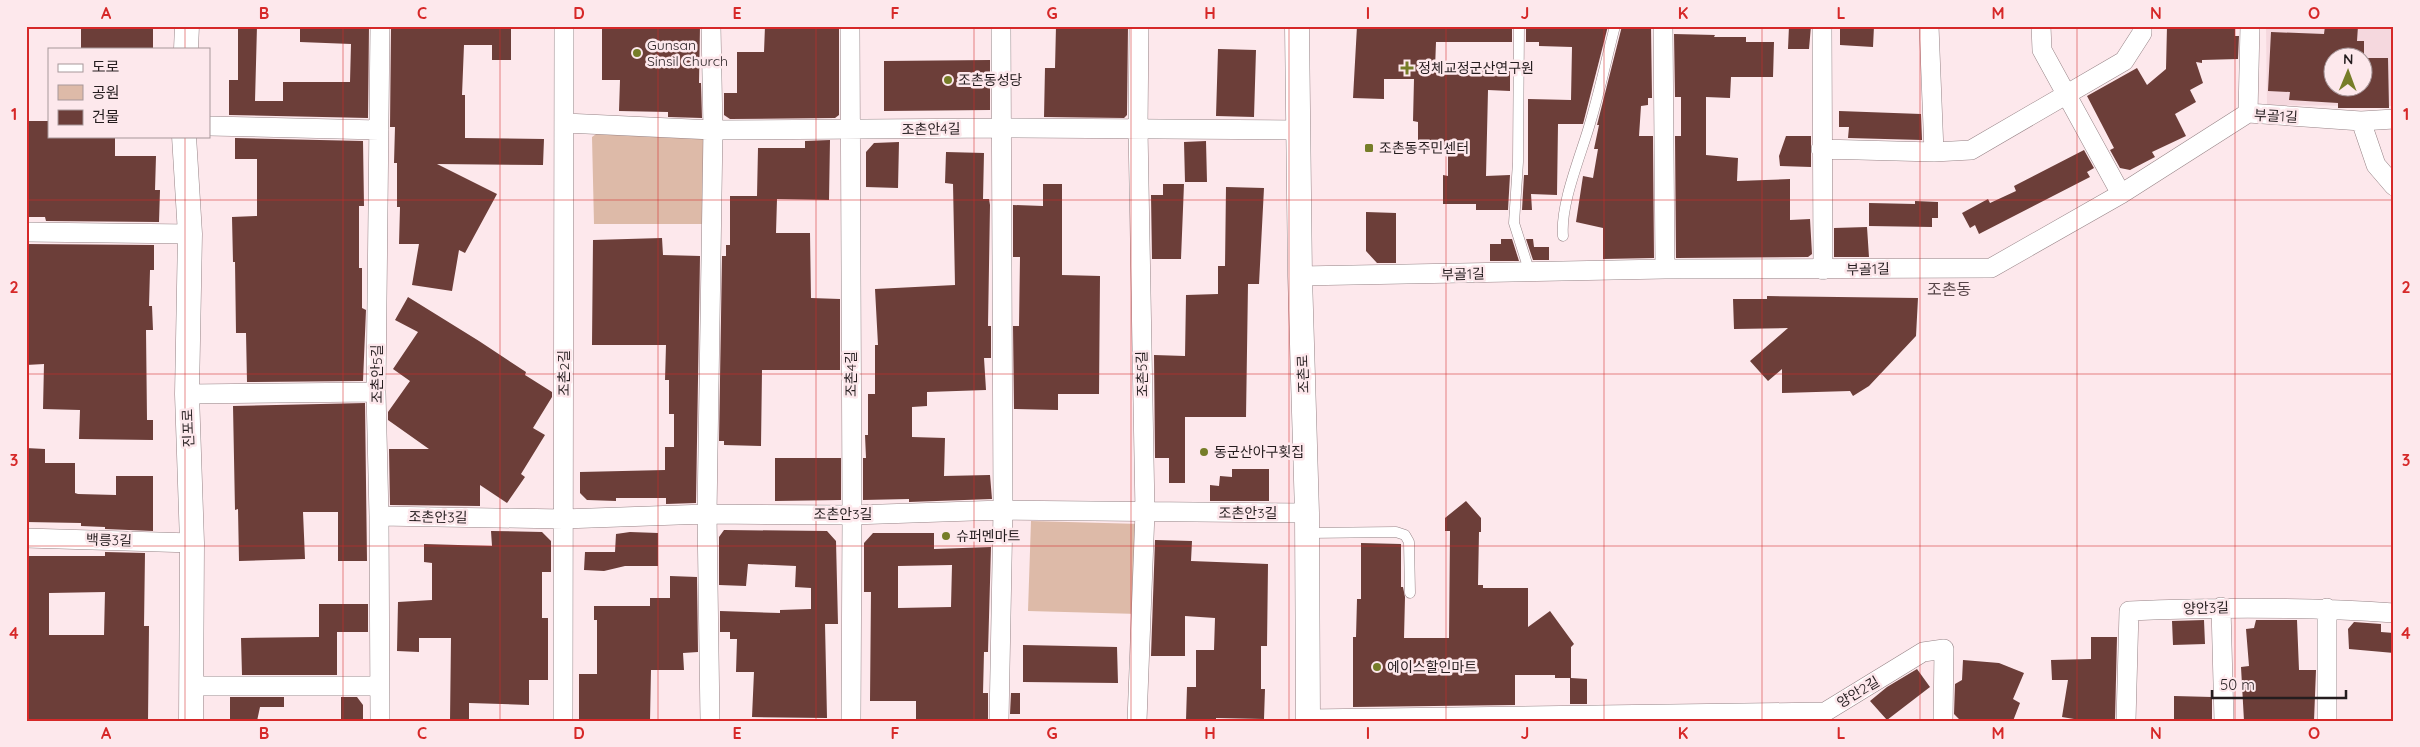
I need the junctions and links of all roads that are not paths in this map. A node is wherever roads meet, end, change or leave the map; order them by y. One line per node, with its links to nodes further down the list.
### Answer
1 (187, 26): 17 (street)
2 (380, 26): 26 (street, 조촌안5길)
3 (564, 26): 22 (street, 조촌2길)
4 (711, 26): 27 (street)
5 (850, 26): 28 (street, 조촌4길)
6 (1001, 26): 24 (street)
7 (1139, 26): 25 (street, 조촌5길)
8 (1297, 26): 29 (street, 조촌로)
9 (1519, 26): 40 (lane)
10 (1615, 26): 37 (lane)
11 (1662, 26): 38 (street)
12 (1822, 26): 31 (street)
13 (1929, 26): 32 (street)
14 (2042, 26): 18 (street)
15 (2142, 26): 18 (street)
16 (2250, 26): 19 (street)
17 (186, 48)
18 (2066, 96): 32 (street); 34 (street)
19 (2248, 114): 21 (street, 부골1길); 34 (street, 부골1길)
20 (2394, 119): 21 (street, 부골1길)
21 (2361, 121): 33 (street)
22 (564, 123): 27 (street, 조촌안4길); 49 (street, 조촌2길)
23 (210, 126): 26 (street)
24 (1001, 128): 25 (street, 조촌안4길); 28 (street, 조촌안4길); 44 (street)
25 (1138, 129): 29 (street, 조촌안4길); 45 (street, 조촌5길)
26 (379, 130): 42 (street, 조촌안5길)
27 (713, 130): 28 (street, 조촌안4길); 46 (street)
28 (850, 130): 47 (street, 조촌4길)
29 (1298, 130): 41 (street, 조촌로)
30 (184, 138): 36 (street, 진포로)
31 (1821, 149): 32 (street); 39 (street)
32 (1934, 152)
33 (2394, 186)
34 (2121, 194): 39 (street, 부골1길)
35 (26, 232): 36 (street)
36 (190, 234): 43 (street, 진포로)
37 (1563, 236)
38 (1665, 269): 39 (street, 부골1길); 40 (street, 부골1길)
39 (1823, 270)
40 (1530, 273): 41 (street, 부골1길)
41 (1300, 276): 50 (street, 조촌로)
42 (376, 392): 43 (street); 48 (street, 조촌안5길)
43 (187, 394): 52 (street, 진포로)
44 (1003, 510): 45 (street, 조촌안3길); 47 (street, 조촌안3길); 67 (street)
45 (1145, 512): 50 (street, 조촌안3길); 68 (street, 조촌5길)
46 (707, 514): 47 (street, 조촌안3길); 49 (street, 조촌안3길); 65 (street)
47 (852, 515): 66 (street, 조촌4길)
48 (380, 516): 49 (street, 조촌안3길); 58 (street, 조촌안5길)
49 (563, 518): 64 (street, 조촌2길)
50 (1307, 523): 53 (lane); 61 (street, 조촌로)
51 (26, 538): 52 (street, 백릉3길)
52 (192, 543): 57 (street, 진포로)
53 (1410, 593)
54 (2221, 607): 55 (street, 양안3길); 70 (street, 양안3길); 71 (street)
55 (2327, 608): 56 (street, 양안3길); 72 (street)
56 (2394, 613)
57 (191, 686): 58 (street); 62 (street, 진포로)
58 (380, 686): 63 (street, 조촌안5길)
59 (1516, 718): 60 (street, 양안2길); 61 (street, 양안2길)
60 (1722, 718): 69 (street, 양안2길)
61 (1308, 720)
62 (191, 721)
63 (380, 721)
64 (563, 721)
65 (710, 721)
66 (850, 721)
67 (999, 721)
68 (1137, 721)
69 (1943, 721)
70 (2126, 721)
71 (2224, 721)
72 (2327, 721)

